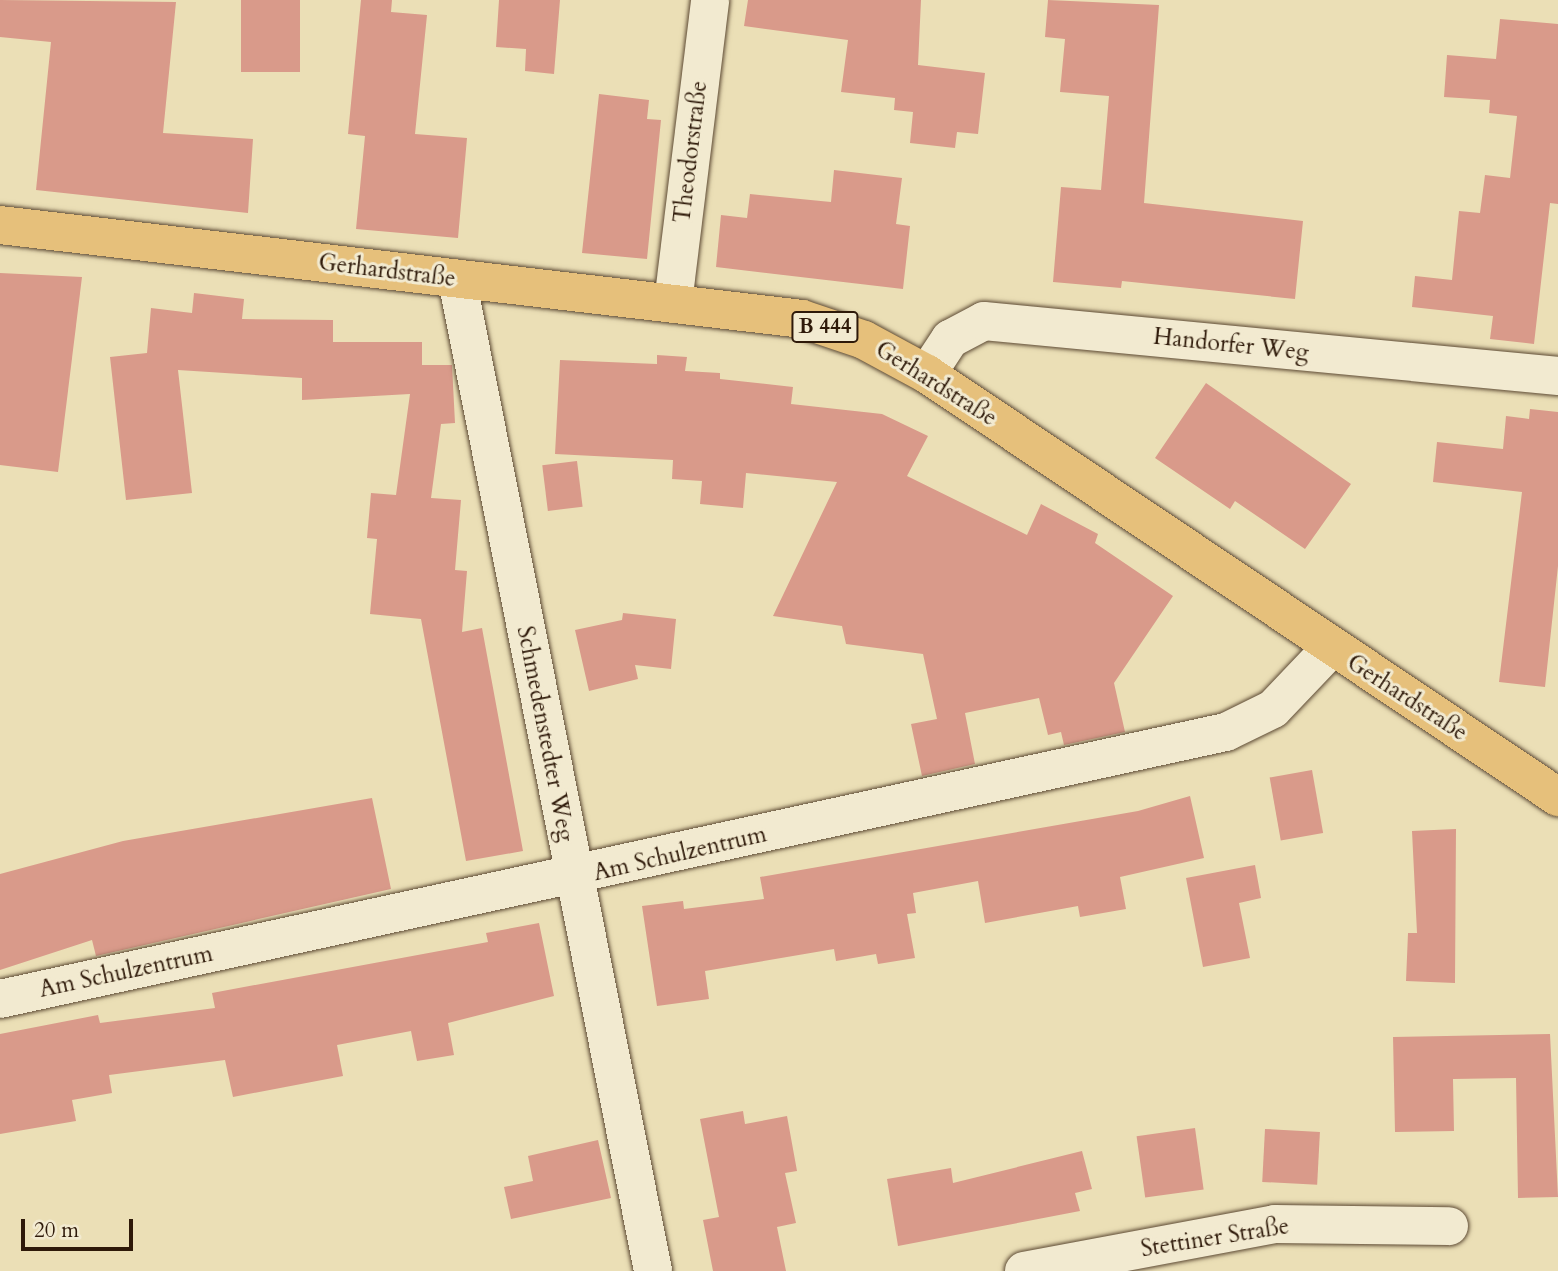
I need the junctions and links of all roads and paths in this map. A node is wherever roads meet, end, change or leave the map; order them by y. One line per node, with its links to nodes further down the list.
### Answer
1 (709, 0): 4 (street, Theodorstraße)
2 (0, 225): 3 (main road, Gerhardstraße / B 444)
3 (457, 279): 4 (main road, Gerhardstraße / B 444); 9 (street, Schmedenstedter Weg)
4 (673, 303): 5 (main road, Gerhardstraße / B 444)
5 (927, 374): 6 (street, Handorfer Weg); 7 (main road, Gerhardstraße / B 444)
6 (1558, 376)
7 (1331, 648): 8 (main road, Gerhardstraße / B 444); 9 (street, Am Schulzentrum)
8 (1558, 797)
9 (572, 879): 10 (street, Am Schulzentrum); 12 (street, Schmedenstedter Weg)
10 (0, 999)
11 (1448, 1226): 13 (street, Stettiner Straße)
12 (653, 1271)
13 (1024, 1271)

